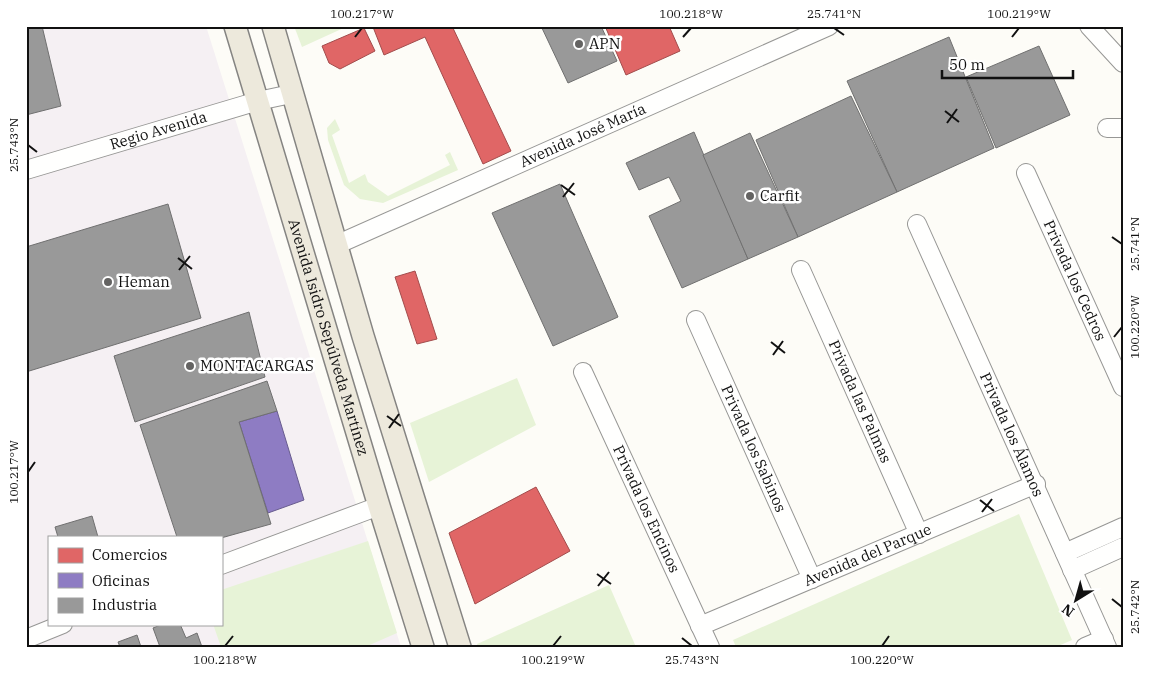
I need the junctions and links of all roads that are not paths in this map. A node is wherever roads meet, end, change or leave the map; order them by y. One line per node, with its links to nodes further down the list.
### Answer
1 (236, 26): 7 (main road, Avenida Isidro Sepúlveda Martínez)
2 (273, 26): 6 (main road)
3 (830, 26): 11 (street, Avenida José María)
4 (1090, 26): 5 (street)
5 (1123, 63)
6 (291, 94): 7 (street, Regio Avenida); 11 (main road)
7 (258, 101): 8 (street, Regio Avenida); 17 (main road, Avenida Isidro Sepúlveda Martínez)
8 (26, 170)
9 (1026, 173): 15 (street, Privada los Cedros)
10 (917, 224): 16 (street, Privada los Álamos)
11 (336, 245): 30 (main road)
12 (801, 270): 19 (street, Privada las Palmas)
13 (696, 320): 24 (street, Privada los Sabinos)
14 (583, 372): 26 (street, Privada los Encinos)
15 (1123, 387)
16 (1036, 484): 19 (street, Avenida del Parque); 21 (street, Privada los Álamos)
17 (379, 506): 22 (street); 29 (main road, Avenida Isidro Sepúlveda Martínez)
18 (1123, 527): 21 (street)
19 (919, 534): 24 (street, Avenida del Parque)
20 (1123, 547): 23 (street)
21 (1065, 553): 23 (street, Privada los Álamos)
22 (222, 564)
23 (1072, 570): 28 (street, Privada los Álamos)
24 (812, 579): 26 (street, Avenida del Parque)
25 (58, 626): 27 (street)
26 (700, 626): 31 (street, Privada los Encinos)
27 (26, 639)
28 (1106, 643): 32 (street)
29 (423, 647)
30 (460, 647)
31 (710, 647)
32 (1085, 647)

